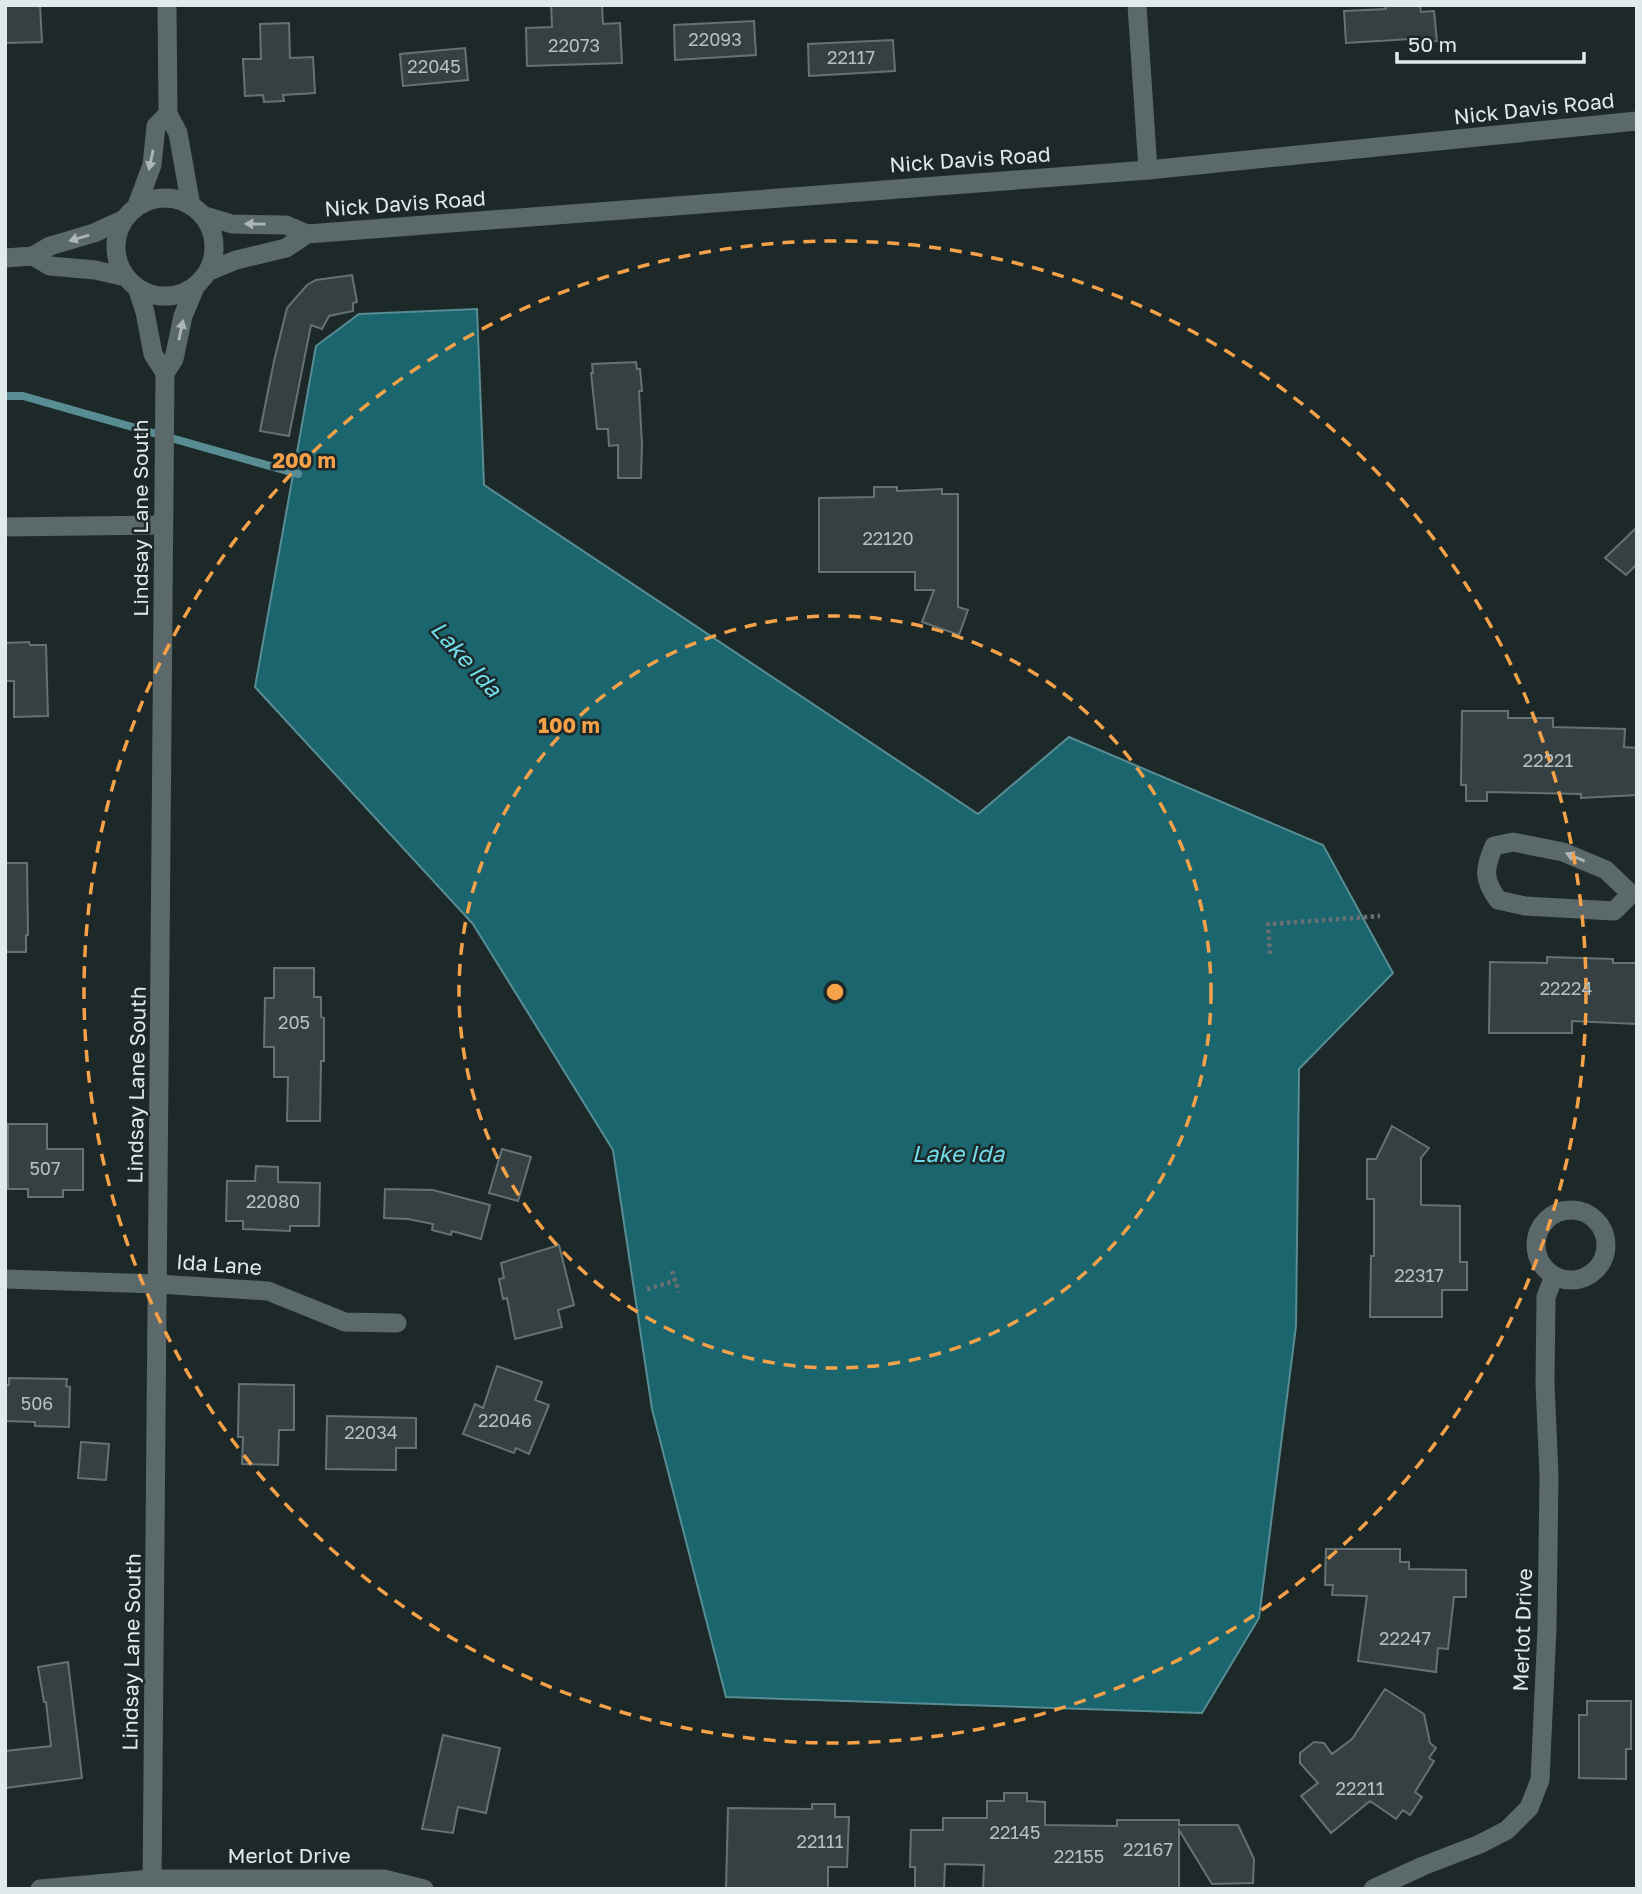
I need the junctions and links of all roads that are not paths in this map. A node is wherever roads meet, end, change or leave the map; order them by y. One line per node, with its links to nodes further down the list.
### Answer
1 (167, 5): 3 (street)
2 (1137, 5): 5 (street)
3 (168, 114): 6 (street); 7 (street, one-way to 7)
4 (1637, 121): 5 (street, Nick Davis Road)
5 (1148, 170): 8 (street, Nick Davis Road)
6 (197, 211): 7 (street); 8 (street, Nick Davis Road, one-way to 6); 11 (street)
7 (130, 214): 9 (street, one-way to 9); 12 (street)
8 (307, 234): 11 (street, Nick Davis Road)
9 (33, 256): 10 (street); 12 (street)
10 (5, 258)
11 (202, 279): 12 (street); 13 (street, one-way to 11)
12 (131, 282): 13 (street, Lindsay Lane South)
13 (165, 373): 14 (street, Lindsay Lane South)
14 (163, 525): 15 (street); 19 (street, Lindsay Lane South)
15 (5, 527)
16 (1634, 894): 16 (street, one-way to 16)
17 (1554, 1276): 24 (street, Merlot Drive)
18 (5, 1279): 19 (street, Ida Lane)
19 (157, 1284): 20 (street, Ida Lane); 21 (street, Lindsay Lane South)
20 (397, 1323)
21 (152, 1884): 22 (street, Merlot Drive); 23 (street, Merlot Drive)
22 (40, 1889)
23 (424, 1889)
24 (1374, 1889)

